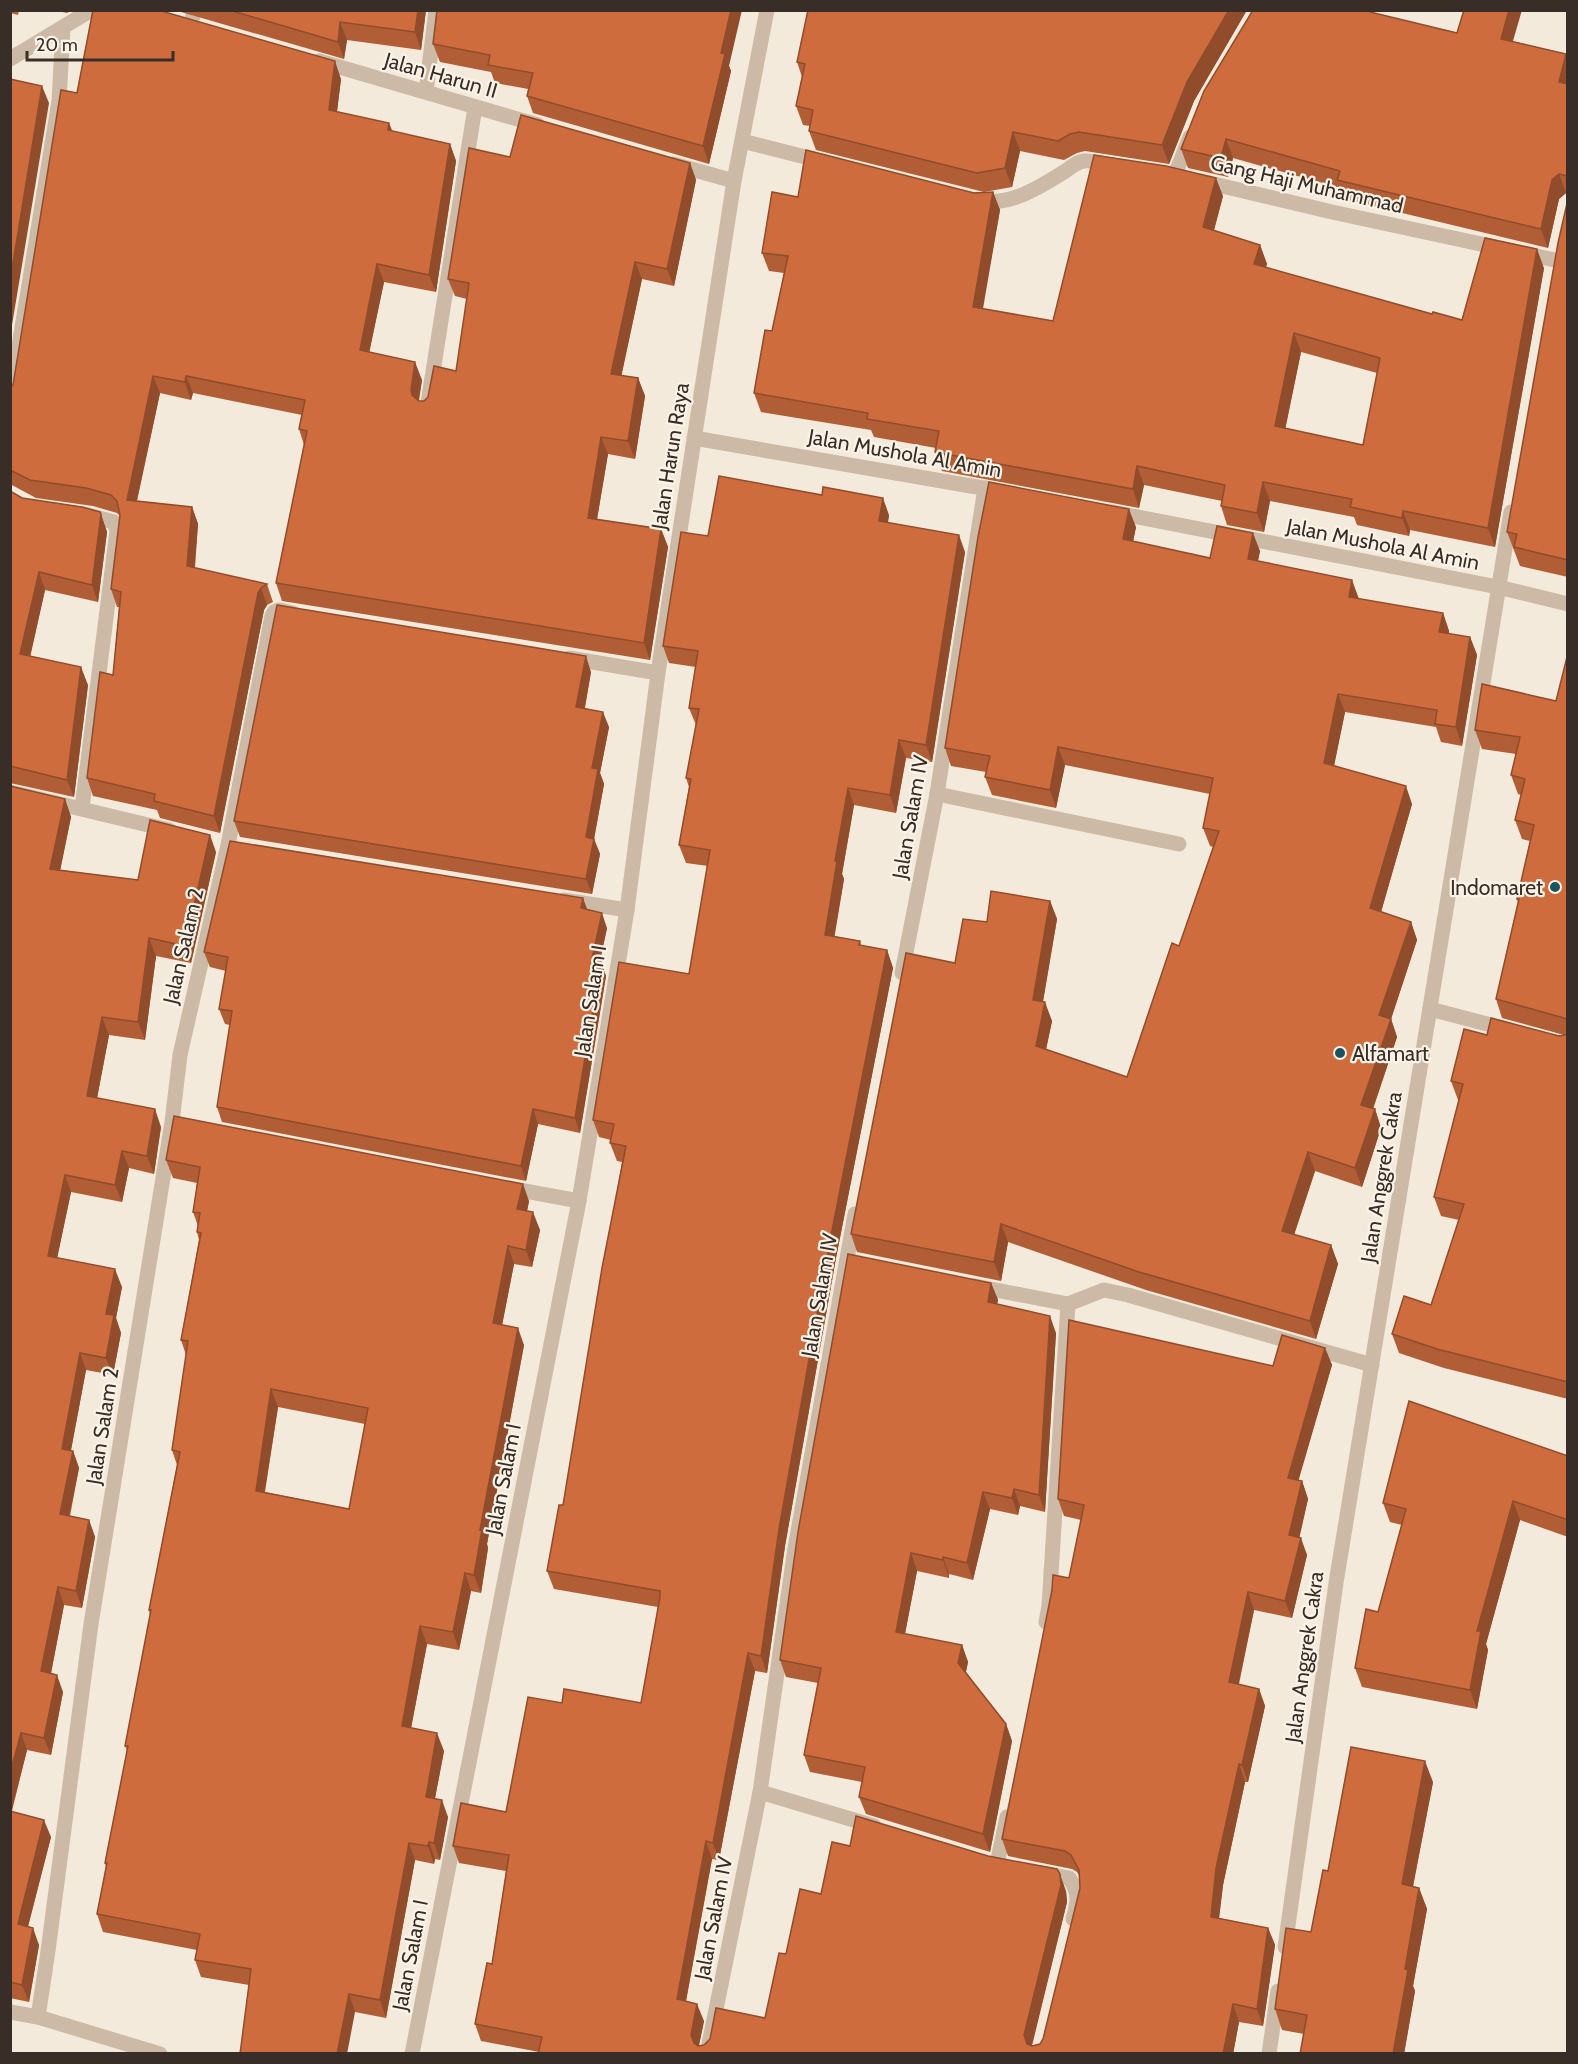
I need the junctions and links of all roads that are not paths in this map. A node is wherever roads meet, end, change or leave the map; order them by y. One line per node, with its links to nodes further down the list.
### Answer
1 (94, 10): 4 (street)
2 (436, 10): 7 (street)
3 (766, 10): 11 (street, Jalan Harun Raya)
4 (63, 28): 6 (street); 18 (street)
5 (303, 57): 7 (street, Jalan Harun II)
6 (10, 59)
7 (426, 92): 8 (street, Jalan Harun II)
8 (475, 107): 10 (street, Jalan Harun II); 19 (street)
9 (1194, 125): 17 (street, Gang Haji Muhammad)
10 (554, 129)
11 (742, 141): 13 (street); 15 (street, Jalan Harun Raya)
12 (655, 158): 15 (street)
13 (834, 164)
14 (1130, 168): 16 (street)
15 (734, 181): 20 (street, Jalan Harun Raya)
16 (960, 196)
17 (1555, 260)
18 (10, 401)
19 (427, 409)
20 (694, 438): 21 (street, Jalan Mushola Al Amin); 30 (street, Jalan Harun Raya)
21 (985, 488): 22 (street, Jalan Mushola Al Amin); 32 (street, Jalan Salam IV)
22 (1008, 492)
23 (1514, 494): 26 (street, Jalan Anggrek Cakra)
24 (1102, 510): 26 (street, Jalan Mushola Al Amin)
25 (67, 512): 33 (street)
26 (1498, 587): 27 (street, Jalan Mushola Al Amin); 39 (street, Jalan Anggrek Cakra)
27 (1568, 604)
28 (313, 616): 55 (street, Jalan Salam 2)
29 (555, 656): 30 (street)
30 (658, 673): 37 (street, Jalan Harun Raya)
31 (10, 792): 33 (street)
32 (937, 794): 35 (street); 38 (street, Jalan Salam IV)
33 (82, 808): 34 (street)
34 (183, 834)
35 (1179, 844)
36 (554, 898): 37 (street)
37 (627, 910): 42 (street, Jalan Salam I)
38 (898, 992)
39 (1430, 1009): 40 (street); 46 (street, Jalan Anggrek Cakra)
40 (1522, 1034)
41 (495, 1185): 42 (street)
42 (579, 1201): 57 (street, Jalan Salam I)
43 (857, 1202): 48 (street, Jalan Salam IV)
44 (963, 1283): 45 (street)
45 (1068, 1304): 46 (street); 47 (street)
46 (1372, 1365): 59 (street, Jalan Anggrek Cakra)
47 (1042, 1641)
48 (760, 1792): 50 (street); 58 (street, Jalan Salam IV)
49 (1009, 1805): 51 (street)
50 (884, 1829)
51 (997, 1863)
52 (1028, 1870): 53 (street)
53 (1069, 1938)
54 (10, 2012): 55 (street)
55 (38, 2018): 56 (street)
56 (160, 2054)
57 (412, 2054)
58 (707, 2054)
59 (1269, 2054)

